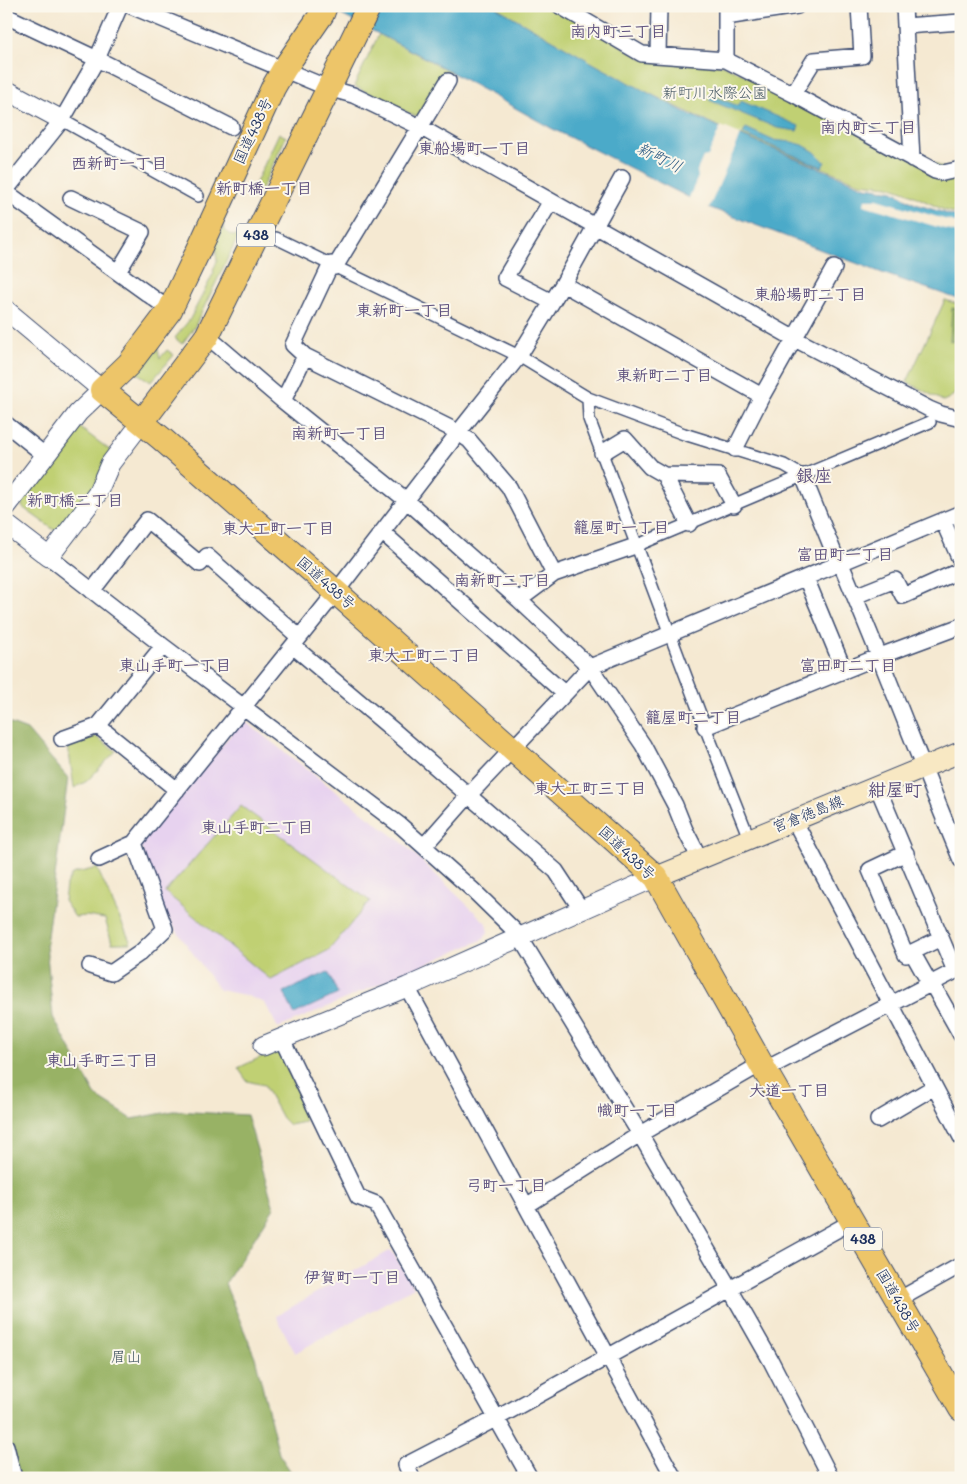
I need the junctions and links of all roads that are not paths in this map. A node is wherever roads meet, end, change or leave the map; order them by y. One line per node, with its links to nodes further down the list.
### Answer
1 (129, 6): 14 (street); 16 (street)
2 (369, 6): 18 (highway, 438)
3 (560, 6): 13 (street)
4 (659, 6): 13 (street)
5 (797, 6): 9 (street)
6 (859, 6): 20 (street)
7 (904, 6): 12 (street)
8 (324, 10): 16 (highway, 国道438号)
9 (726, 12): 15 (street)
10 (6, 16): 14 (street)
11 (961, 22): 12 (street)
12 (905, 26): 24 (street)
13 (658, 55): 15 (street)
14 (97, 59): 21 (street); 23 (street)
15 (726, 60): 20 (street)
16 (284, 69): 18 (street); 39 (highway, 国道438号)
17 (448, 81): 22 (street)
18 (328, 88): 22 (street); 40 (highway, 438)
19 (6, 90): 21 (street)
20 (793, 94): 24 (street)
21 (62, 120): 27 (street); 28 (street)
22 (420, 127): 30 (street); 33 (street)
23 (231, 128)
24 (912, 159): 25 (street)
25 (961, 169)
26 (622, 178): 31 (street)
27 (6, 191): 35 (street)
28 (198, 196)
29 (71, 198): 35 (street)
30 (551, 201): 31 (street); 37 (street)
31 (596, 228): 36 (street); 41 (street)
32 (276, 238): 33 (street)
33 (333, 266): 42 (street); 43 (street)
34 (834, 268): 41 (street)
35 (118, 272): 39 (street)
36 (563, 284): 37 (street); 45 (street)
37 (552, 302): 43 (street)
38 (6, 310): 44 (street)
39 (170, 310): 44 (highway, 国道438号)
40 (207, 336): 47 (street); 49 (highway, 438)
41 (795, 339): 45 (street); 48 (street)
42 (305, 356): 47 (street); 52 (street)
43 (519, 356): 46 (street); 52 (street)
44 (102, 390): 49 (highway, 国道438号 / 438); 55 (street)
45 (762, 396): 53 (street)
46 (588, 398): 53 (street); 54 (street)
47 (283, 401): 58 (street)
48 (961, 418)
49 (142, 422): 67 (street); 74 (highway, 国道438号 / 438)
50 (930, 422): 57 (street)
51 (6, 424): 55 (street)
52 (458, 433): 58 (street); 71 (street)
53 (735, 449): 57 (street)
54 (602, 453): 56 (street); 66 (street)
55 (46, 456): 60 (street)
56 (664, 475): 59 (street); 64 (street)
57 (803, 476): 59 (street); 69 (street)
58 (406, 500): 65 (street); 76 (street)
59 (734, 505): 64 (street)
60 (6, 507)
61 (961, 513): 62 (street)
62 (943, 521): 68 (street); 69 (street)
63 (6, 524): 67 (street)
64 (689, 524): 66 (street)
65 (382, 532): 74 (street); 84 (street)
66 (638, 545): 71 (street); 78 (street)
67 (49, 557): 73 (street)
68 (961, 562)
69 (841, 564): 72 (street); 75 (street)
70 (961, 570): 75 (street)
71 (554, 574): 76 (street)
72 (806, 578): 78 (street); 83 (street)
73 (92, 591): 79 (street); 80 (street)
74 (336, 592): 79 (street); 89 (highway, 国道438号 / 438)
75 (855, 596): 81 (street)
76 (519, 600): 82 (street)
77 (961, 626): 81 (street)
78 (670, 633): 82 (street); 87 (street)
79 (296, 642): 85 (street); 94 (street)
80 (163, 646): 85 (street); 86 (street)
81 (880, 656): 83 (street); 91 (street)
82 (590, 667): 84 (street); 100 (street)
83 (844, 670): 87 (street)
84 (564, 693): 89 (street)
85 (244, 707): 93 (street); 98 (street)
86 (98, 726): 88 (street); 93 (street)
87 (705, 728): 96 (street)
88 (62, 738)
89 (512, 749): 94 (street); 103 (highway, 国道438号 / 438)
90 (961, 752): 91 (main road, 宮倉徳島線)
91 (922, 768): 92 (main road, 宮倉徳島線); 102 (street)
92 (877, 786): 95 (main road, 宮倉徳島線); 99 (street)
93 (177, 790): 97 (street)
94 (468, 796): 98 (street); 104 (street)
95 (794, 820): 96 (main road, 宮倉徳島線); 112 (street)
96 (749, 838): 100 (main road, 宮倉徳島線)
97 (134, 843): 101 (street); 108 (street)
98 (424, 846): 105 (street)
99 (906, 854): 106 (street); 107 (street)
100 (700, 858): 103 (main road, 宮倉徳島線)
101 (99, 859)
102 (961, 860)
103 (656, 877): 104 (street); 116 (highway, 国道438号 / 438)
104 (581, 909): 105 (street)
105 (519, 936): 111 (street); 119 (street)
106 (942, 938): 107 (street); 109 (street)
107 (912, 952): 110 (street)
108 (90, 966)
109 (958, 970): 110 (street)
110 (930, 983): 112 (street); 113 (street)
111 (407, 987): 114 (street); 121 (street)
112 (890, 1004): 116 (street); 117 (street)
113 (961, 1034)
114 (282, 1039): 115 (street); 128 (street)
115 (263, 1046)
116 (762, 1067): 119 (street); 122 (highway, 国道438号 / 438)
117 (934, 1086): 118 (street); 120 (street)
118 (878, 1120)
119 (640, 1134): 121 (street); 124 (street)
120 (961, 1137)
121 (526, 1206): 126 (street)
122 (853, 1221): 124 (street); 125 (highway, 国道438号 / 438)
123 (959, 1269): 125 (street)
124 (730, 1289): 126 (street); 134 (street)
125 (898, 1300): 127 (highway, 国道438号 / 438)
126 (608, 1357): 128 (street); 133 (street)
127 (961, 1409)
128 (497, 1418): 130 (street); 132 (street)
129 (6, 1446): 131 (street)
130 (409, 1472)
131 (14, 1478)
132 (530, 1478)
133 (674, 1478)
134 (831, 1478)

